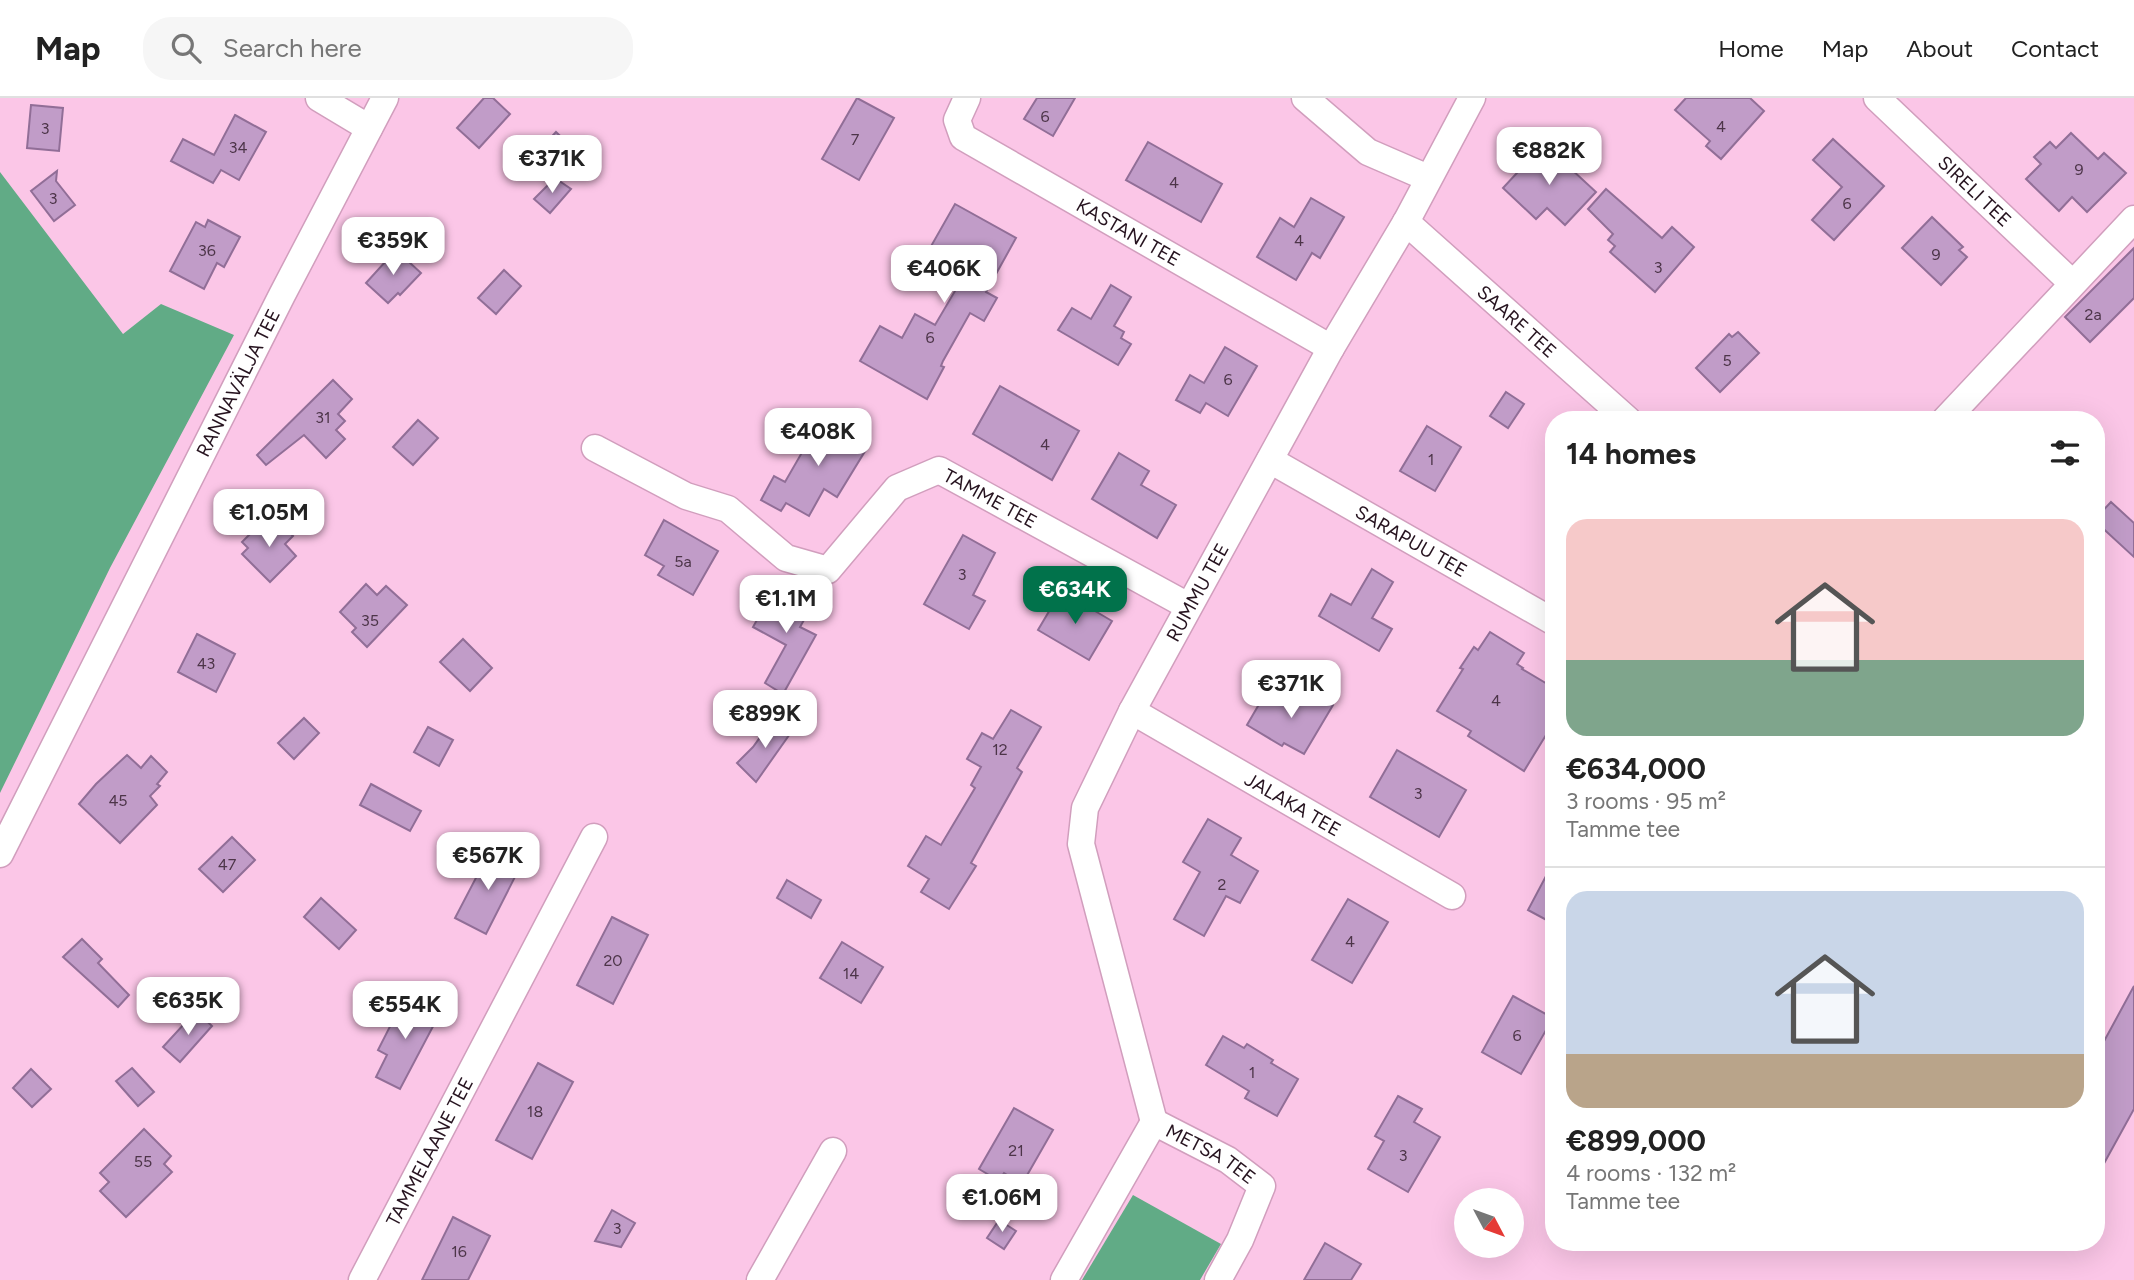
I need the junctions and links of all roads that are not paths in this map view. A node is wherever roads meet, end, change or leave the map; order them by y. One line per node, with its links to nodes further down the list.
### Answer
1 (319, 98): 7 (street)
2 (385, 98): 7 (street, RANNAVÄLJA TEE)
3 (967, 98): 12 (street, KASTANI TEE)
4 (1304, 98): 8 (street)
5 (1472, 98): 8 (street, RUMMU TEE)
6 (1877, 98): 11 (street, SIRELI TEE)
7 (369, 128): 20 (street, RANNAVÄLJA TEE)
8 (1428, 178): 10 (street, RUMMU TEE)
9 (2134, 219): 11 (street)
10 (1406, 222): 12 (street, RUMMU TEE); 13 (street, SAARE TEE)
11 (2072, 283): 14 (street)
12 (1331, 348): 16 (street, RUMMU TEE)
13 (1619, 411)
14 (1953, 411)
15 (595, 448): 17 (street, TAMME TEE)
16 (1270, 460): 17 (street, RUMMU TEE); 18 (street, SARAPUU TEE)
17 (1188, 606): 19 (street, RUMMU TEE)
18 (1545, 617)
19 (1132, 711): 23 (street, JALAKA TEE); 24 (street, RUMMU TEE)
20 (9, 807): 22 (street, RANNAVÄLJA TEE)
21 (594, 837): 26 (street, TAMMELAANE TEE)
22 (0, 854)
23 (1452, 896)
24 (1154, 1122): 28 (street, METSA TEE); 29 (street, METSA TEE)
25 (833, 1151): 27 (street)
26 (362, 1280)
27 (760, 1280)
28 (1063, 1280)
29 (1218, 1280)

